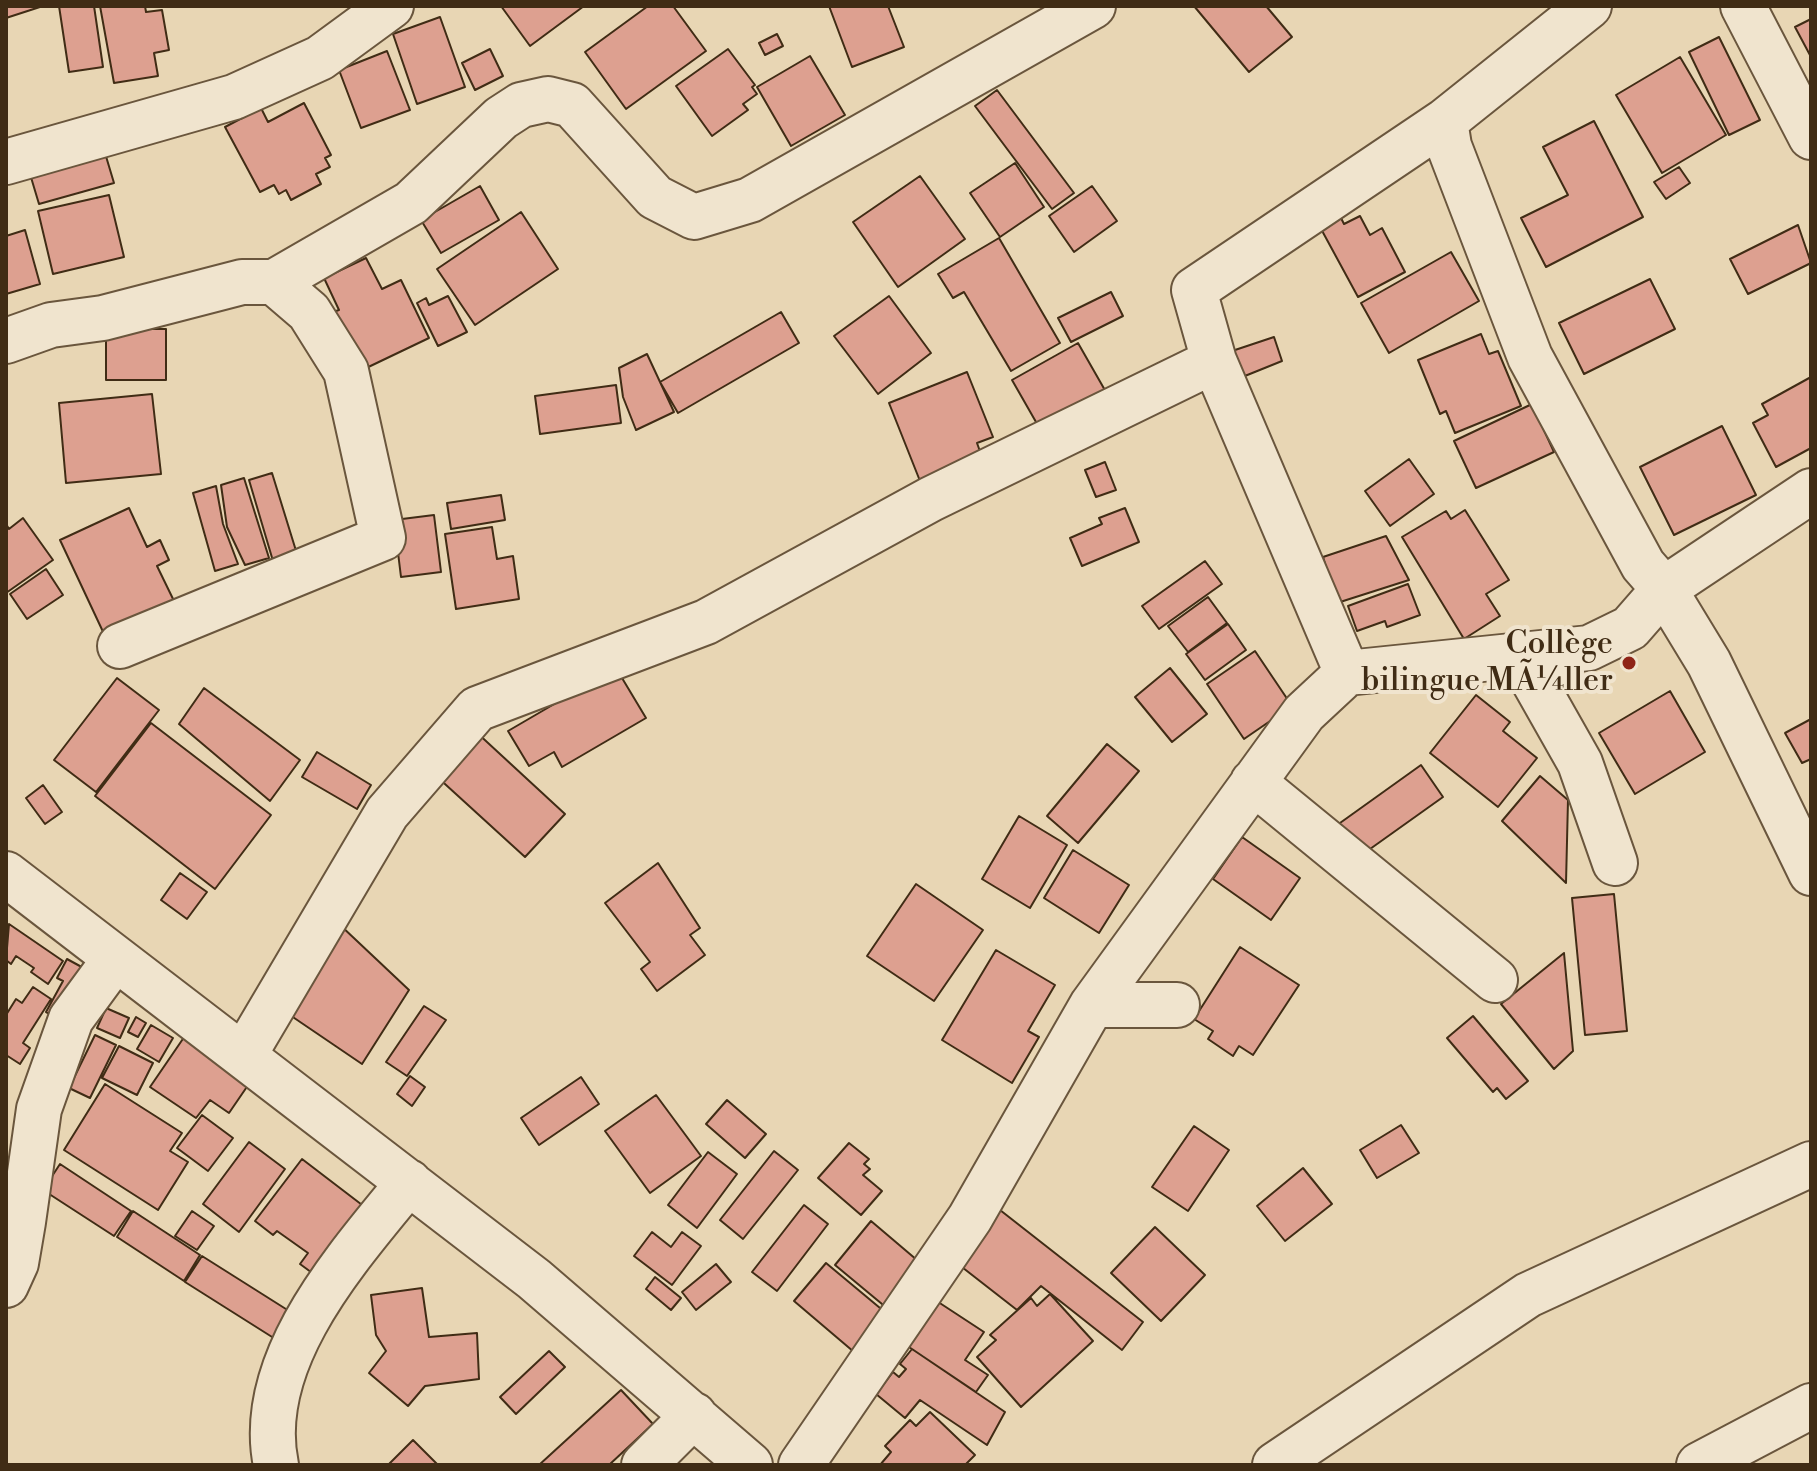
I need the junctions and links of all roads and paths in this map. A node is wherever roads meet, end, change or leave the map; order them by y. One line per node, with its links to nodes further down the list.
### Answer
1 (391, 6): 7 (street)
2 (1093, 6): 8 (street)
3 (1589, 6): 5 (street)
4 (1743, 6): 6 (street)
5 (1445, 121): 10 (street); 12 (street)
6 (1811, 137)
7 (6, 162)
8 (274, 282): 9 (street); 13 (street)
9 (6, 341)
10 (1214, 361): 15 (street); 24 (street)
11 (1811, 491): 12 (street)
12 (1664, 589): 14 (street); 18 (street)
13 (120, 646)
14 (1520, 657): 15 (street); 17 (street)
15 (1347, 673): 16 (street)
16 (1253, 782): 21 (street); 22 (street)
17 (1615, 863)
18 (1811, 873)
19 (6, 874): 20 (street)
20 (115, 959): 24 (street); 27 (street)
21 (1495, 980)
22 (1092, 1005): 23 (street); 33 (street)
23 (1177, 1005)
24 (244, 1055): 26 (street)
25 (1811, 1164): 34 (street)
26 (409, 1182): 29 (street); 30 (street)
27 (6, 1285)
28 (1811, 1406): 35 (street)
29 (694, 1415): 31 (street); 32 (street)
30 (276, 1465)
31 (644, 1465)
32 (750, 1465)
33 (801, 1465)
34 (1275, 1465)
35 (1699, 1465)

